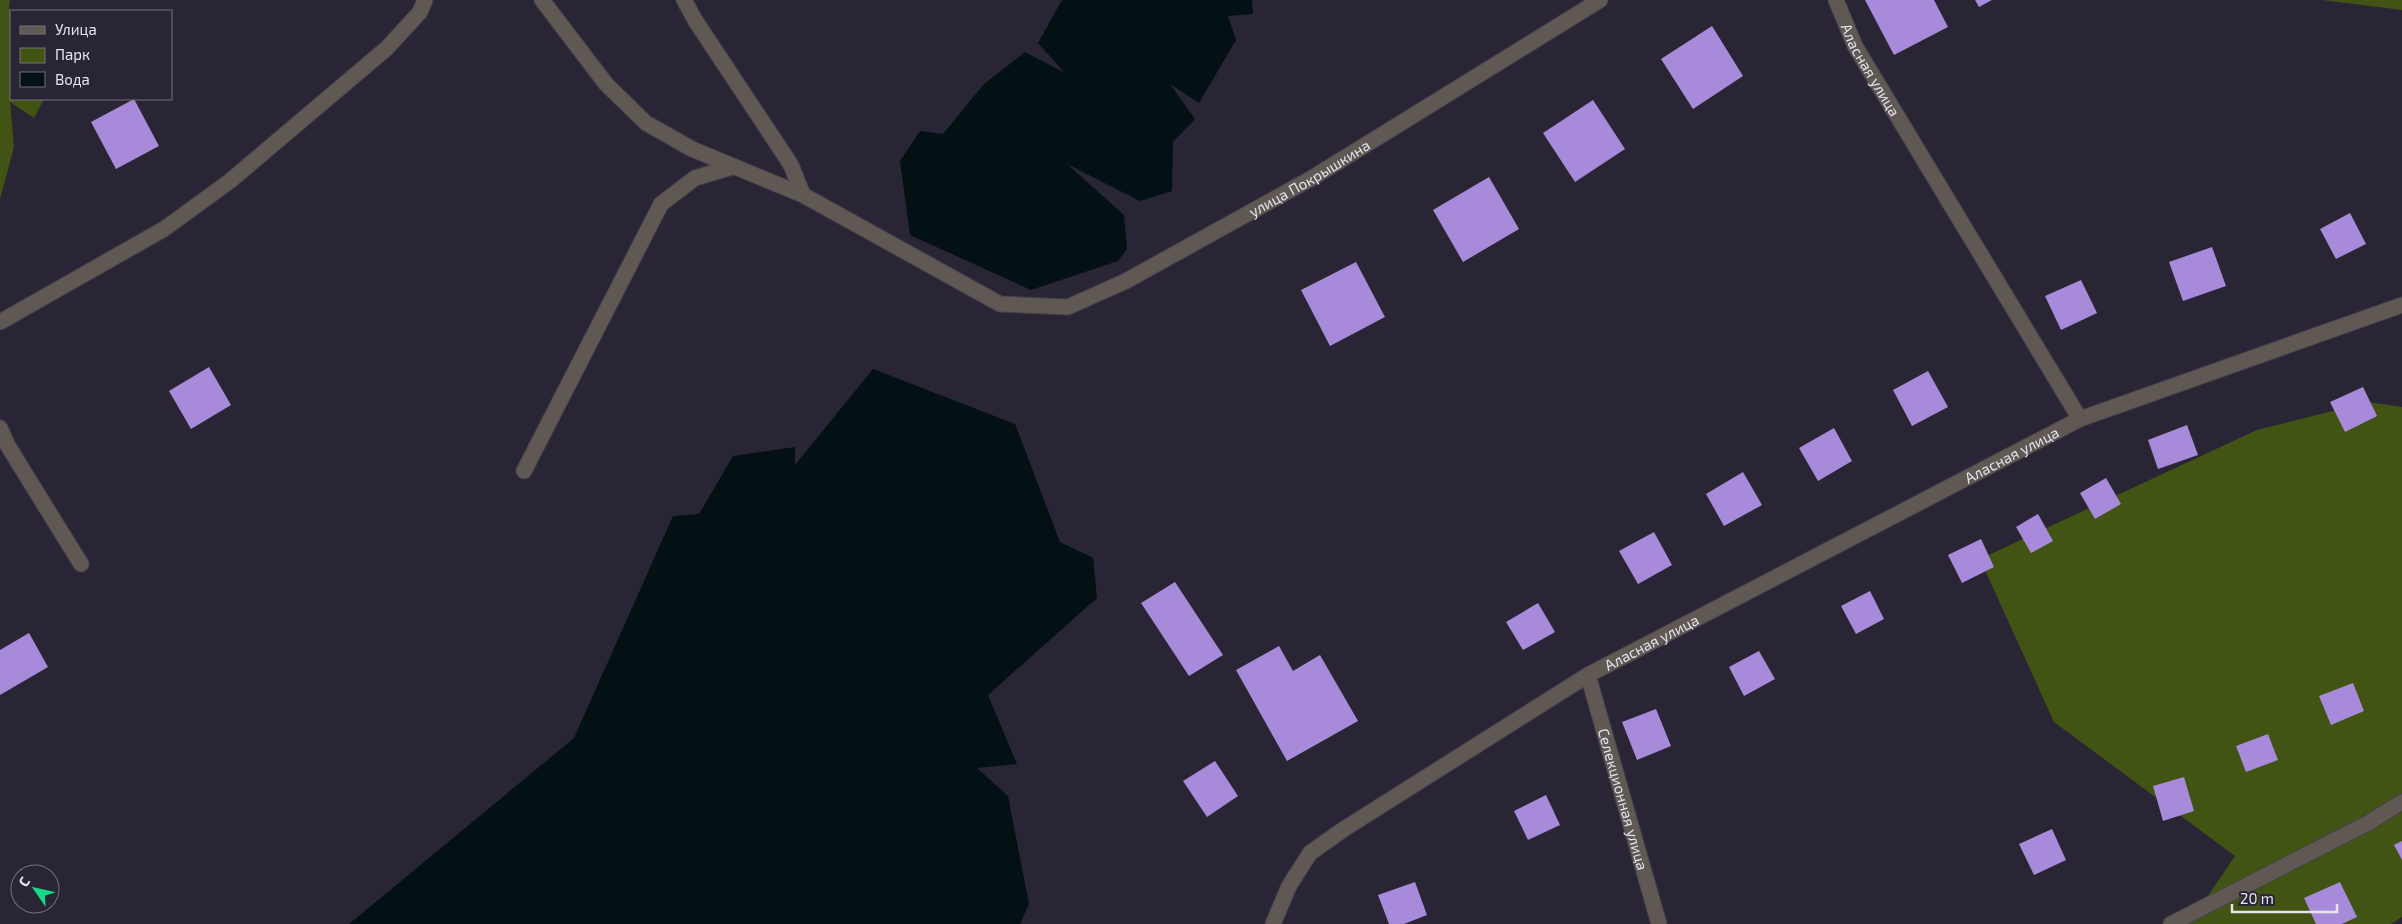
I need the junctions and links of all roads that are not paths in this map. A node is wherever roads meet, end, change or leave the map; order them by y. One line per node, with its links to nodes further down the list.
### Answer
1 (425, 0): 9 (street)
2 (542, 0): 6 (street)
3 (684, 0): 7 (street)
4 (1600, 0): 7 (street, улица Покрышкина)
5 (1836, 0): 10 (street, Аласная улица)
6 (732, 167): 7 (street); 12 (street)
7 (803, 196)
8 (2402, 305): 10 (street, Аласная улица)
9 (0, 322)
10 (2080, 418): 14 (street, Аласная улица)
11 (0, 428): 13 (street)
12 (524, 471)
13 (81, 564)
14 (1588, 675): 16 (street, Аласная улица); 17 (street, Селекционная улица)
15 (2402, 802): 18 (street)
16 (1273, 924)
17 (1659, 924)
18 (2171, 924)

